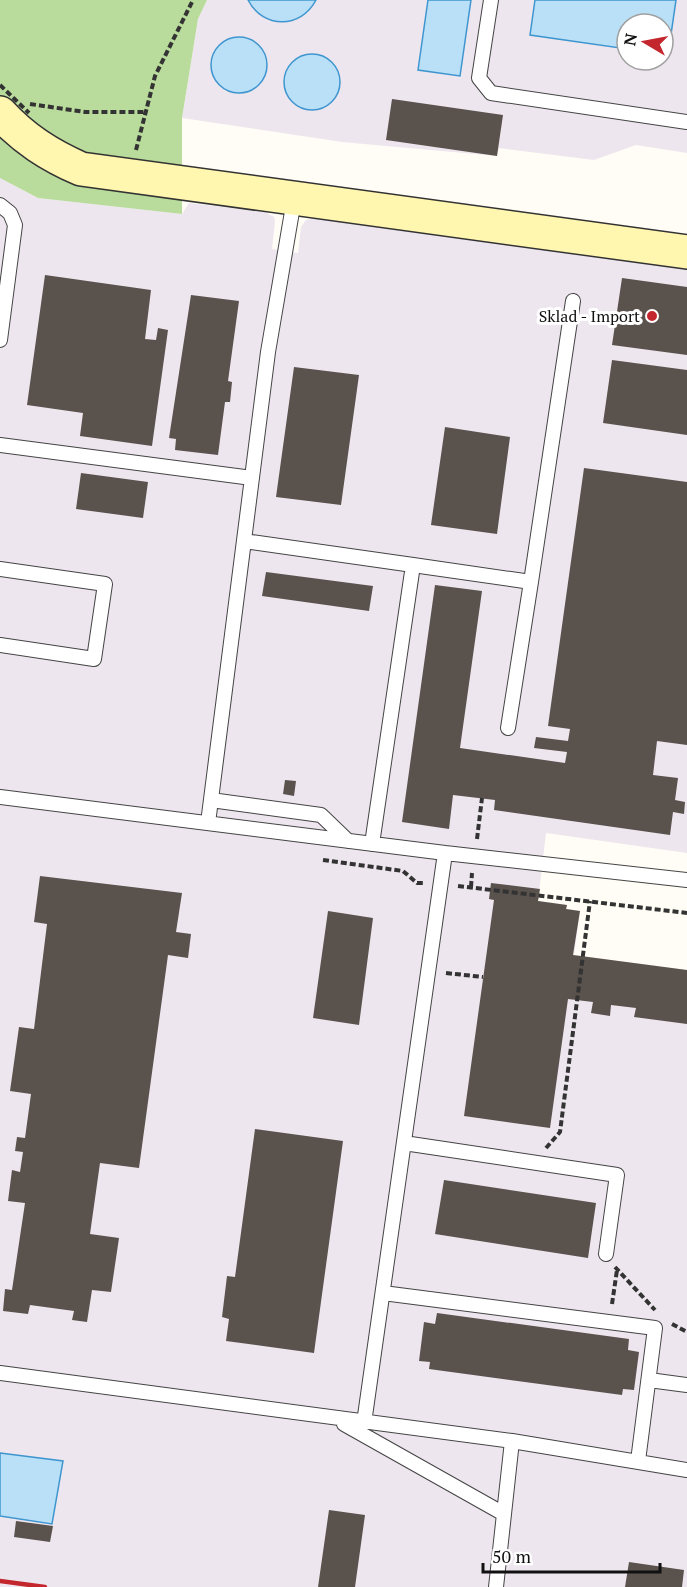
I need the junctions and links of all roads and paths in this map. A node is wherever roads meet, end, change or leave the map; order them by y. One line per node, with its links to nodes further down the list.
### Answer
1 (193, 0): 5 (path)
2 (491, 0): 6 (lane)
3 (0, 85): 4 (path, bridge)
4 (13, 109): 5 (path); 7 (street)
5 (146, 112): 7 (path)
6 (687, 122)
7 (131, 164): 8 (street)
8 (294, 200): 10 (street); 14 (lane)
9 (0, 205): 12 (lane)
10 (687, 252)
11 (573, 301): 18 (lane)
12 (0, 340)
13 (0, 445): 14 (lane)
14 (252, 478): 15 (lane)
15 (244, 541): 16 (lane); 22 (lane)
16 (413, 565): 18 (lane); 25 (lane)
17 (0, 568): 19 (lane)
18 (531, 582): 20 (lane)
19 (0, 645)
20 (508, 728)
21 (0, 797): 23 (lane)
22 (211, 800): 23 (lane); 24 (lane)
23 (208, 824): 24 (lane)
24 (348, 841): 25 (lane)
25 (372, 844): 26 (lane)
26 (445, 853): 28 (lane); 29 (lane)
27 (323, 860): 29 (path)
28 (687, 880)
29 (441, 884): 30 (path); 32 (lane)
30 (590, 901): 31 (path); 33 (path)
31 (687, 913)
32 (404, 1143): 33 (lane); 36 (lane)
33 (532, 1162): 34 (lane)
34 (606, 1254): 35 (path)
35 (617, 1269): 37 (path); 39 (path)
36 (382, 1293): 39 (lane); 45 (lane)
37 (657, 1311)
38 (664, 1320): 40 (path)
39 (609, 1322): 42 (lane)
40 (687, 1332)
41 (0, 1373): 44 (lane)
42 (649, 1380): 43 (lane); 47 (lane)
43 (687, 1385)
44 (335, 1419): 45 (lane); 49 (lane)
45 (364, 1423): 46 (lane)
46 (512, 1441): 47 (lane); 49 (lane)
47 (638, 1461): 48 (lane)
48 (687, 1470)
49 (504, 1514): 50 (lane)
50 (496, 1587)

